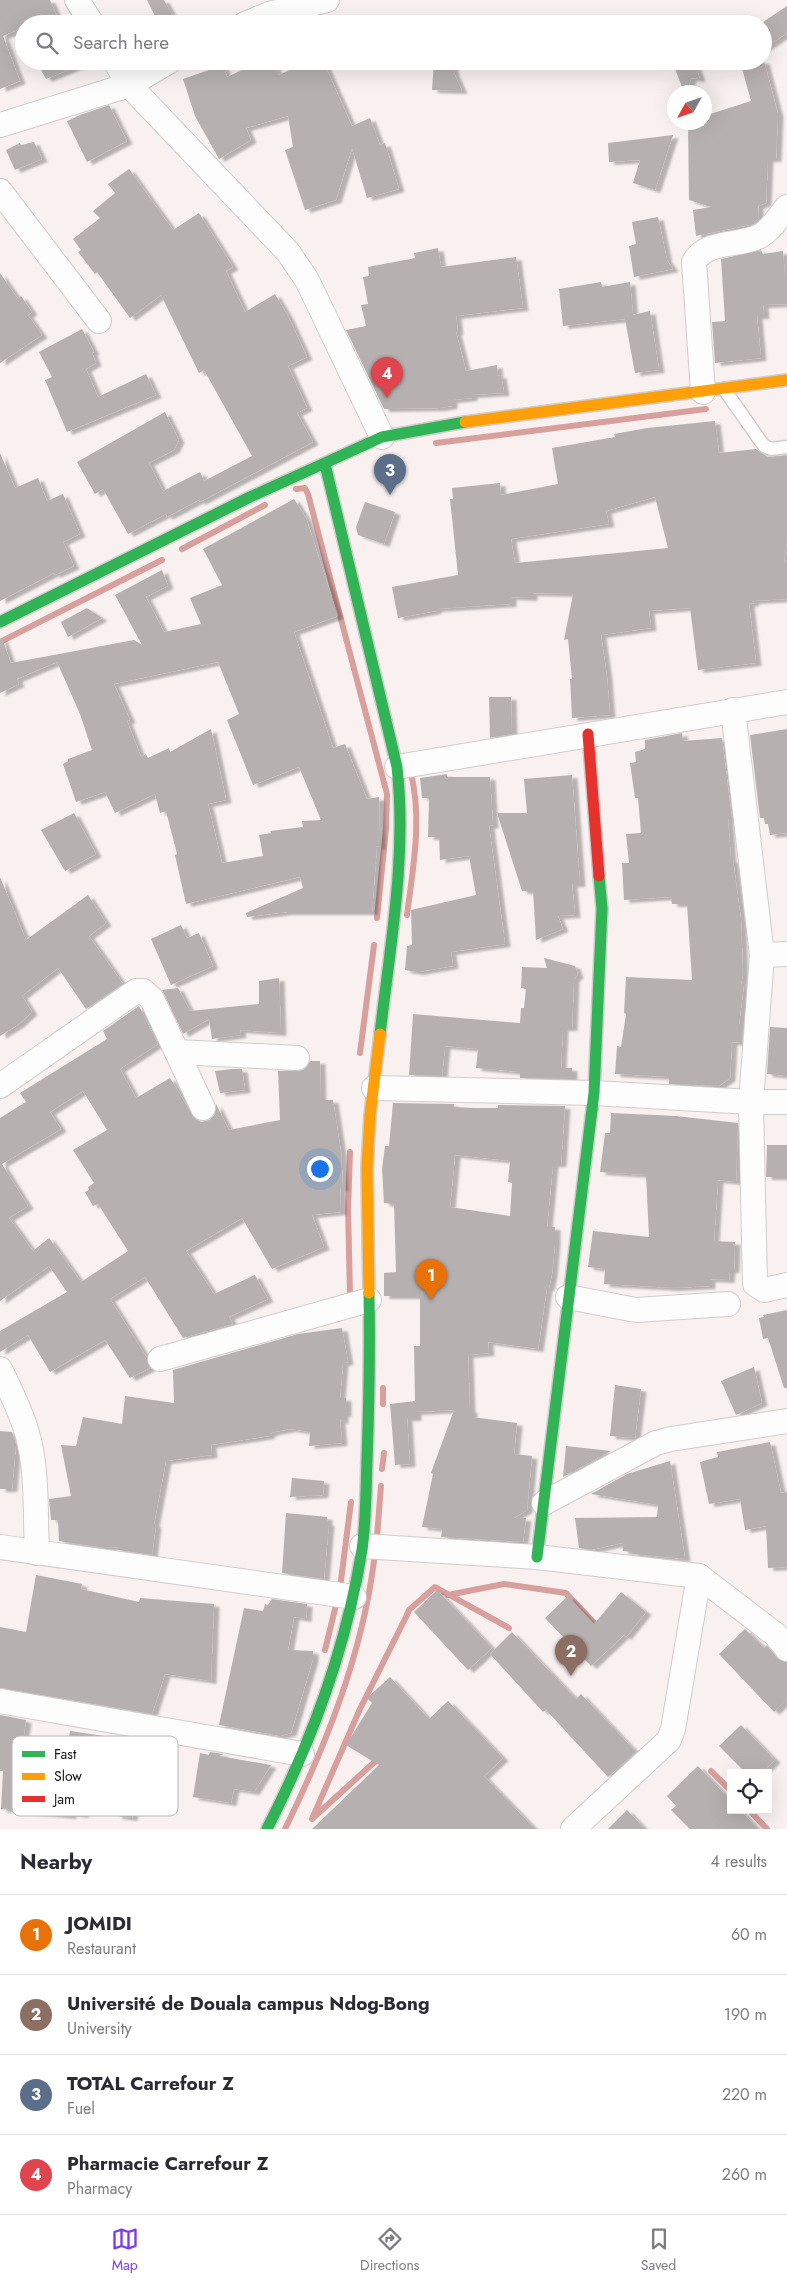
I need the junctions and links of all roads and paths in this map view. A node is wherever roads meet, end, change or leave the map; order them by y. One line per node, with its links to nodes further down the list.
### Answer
1 (77, 0): 3 (street)
2 (327, 0): 4 (street)
3 (86, 15)
4 (267, 15)
5 (120, 70): 7 (street)
6 (155, 70): 7 (street)
7 (129, 85): 8 (street); 14 (street)
8 (0, 125)
9 (0, 192): 11 (street)
10 (787, 208): 13 (street)
11 (99, 321)
12 (787, 380): 13 (main road)
13 (714, 390): 14 (main road); 15 (lane)
14 (382, 437): 16 (main road)
15 (787, 447)
16 (325, 464): 17 (main road); 21 (main road)
17 (0, 622)
18 (787, 702): 19 (street)
19 (733, 710): 20 (street); 23 (street)
20 (588, 734): 21 (street); 28 (main road)
21 (397, 766): 27 (main road)
22 (787, 954): 23 (street)
23 (762, 955): 29 (street)
24 (177, 1052): 25 (street); 26 (street); 31 (street)
25 (297, 1058)
26 (0, 1086)
27 (374, 1088): 28 (street); 34 (main road)
28 (594, 1093): 29 (street); 33 (main road)
29 (751, 1102): 30 (street); 32 (street)
30 (787, 1102)
31 (203, 1108)
32 (787, 1286)
33 (568, 1298): 35 (street); 40 (main road)
34 (368, 1300): 36 (street); 41 (main road)
35 (728, 1304)
36 (160, 1359)
37 (0, 1369): 38 (street)
38 (8, 1399): 43 (street)
39 (787, 1421): 40 (street)
40 (544, 1504): 44 (main road)
41 (362, 1546): 44 (street); 46 (main road)
42 (0, 1547): 43 (street)
43 (37, 1553): 46 (street)
44 (537, 1557): 45 (street)
45 (699, 1576): 47 (street); 51 (street)
46 (354, 1597): 49 (main road)
47 (787, 1650)
48 (0, 1701): 49 (street)
49 (302, 1754): 50 (main road)
50 (266, 1829)
51 (573, 1829)

